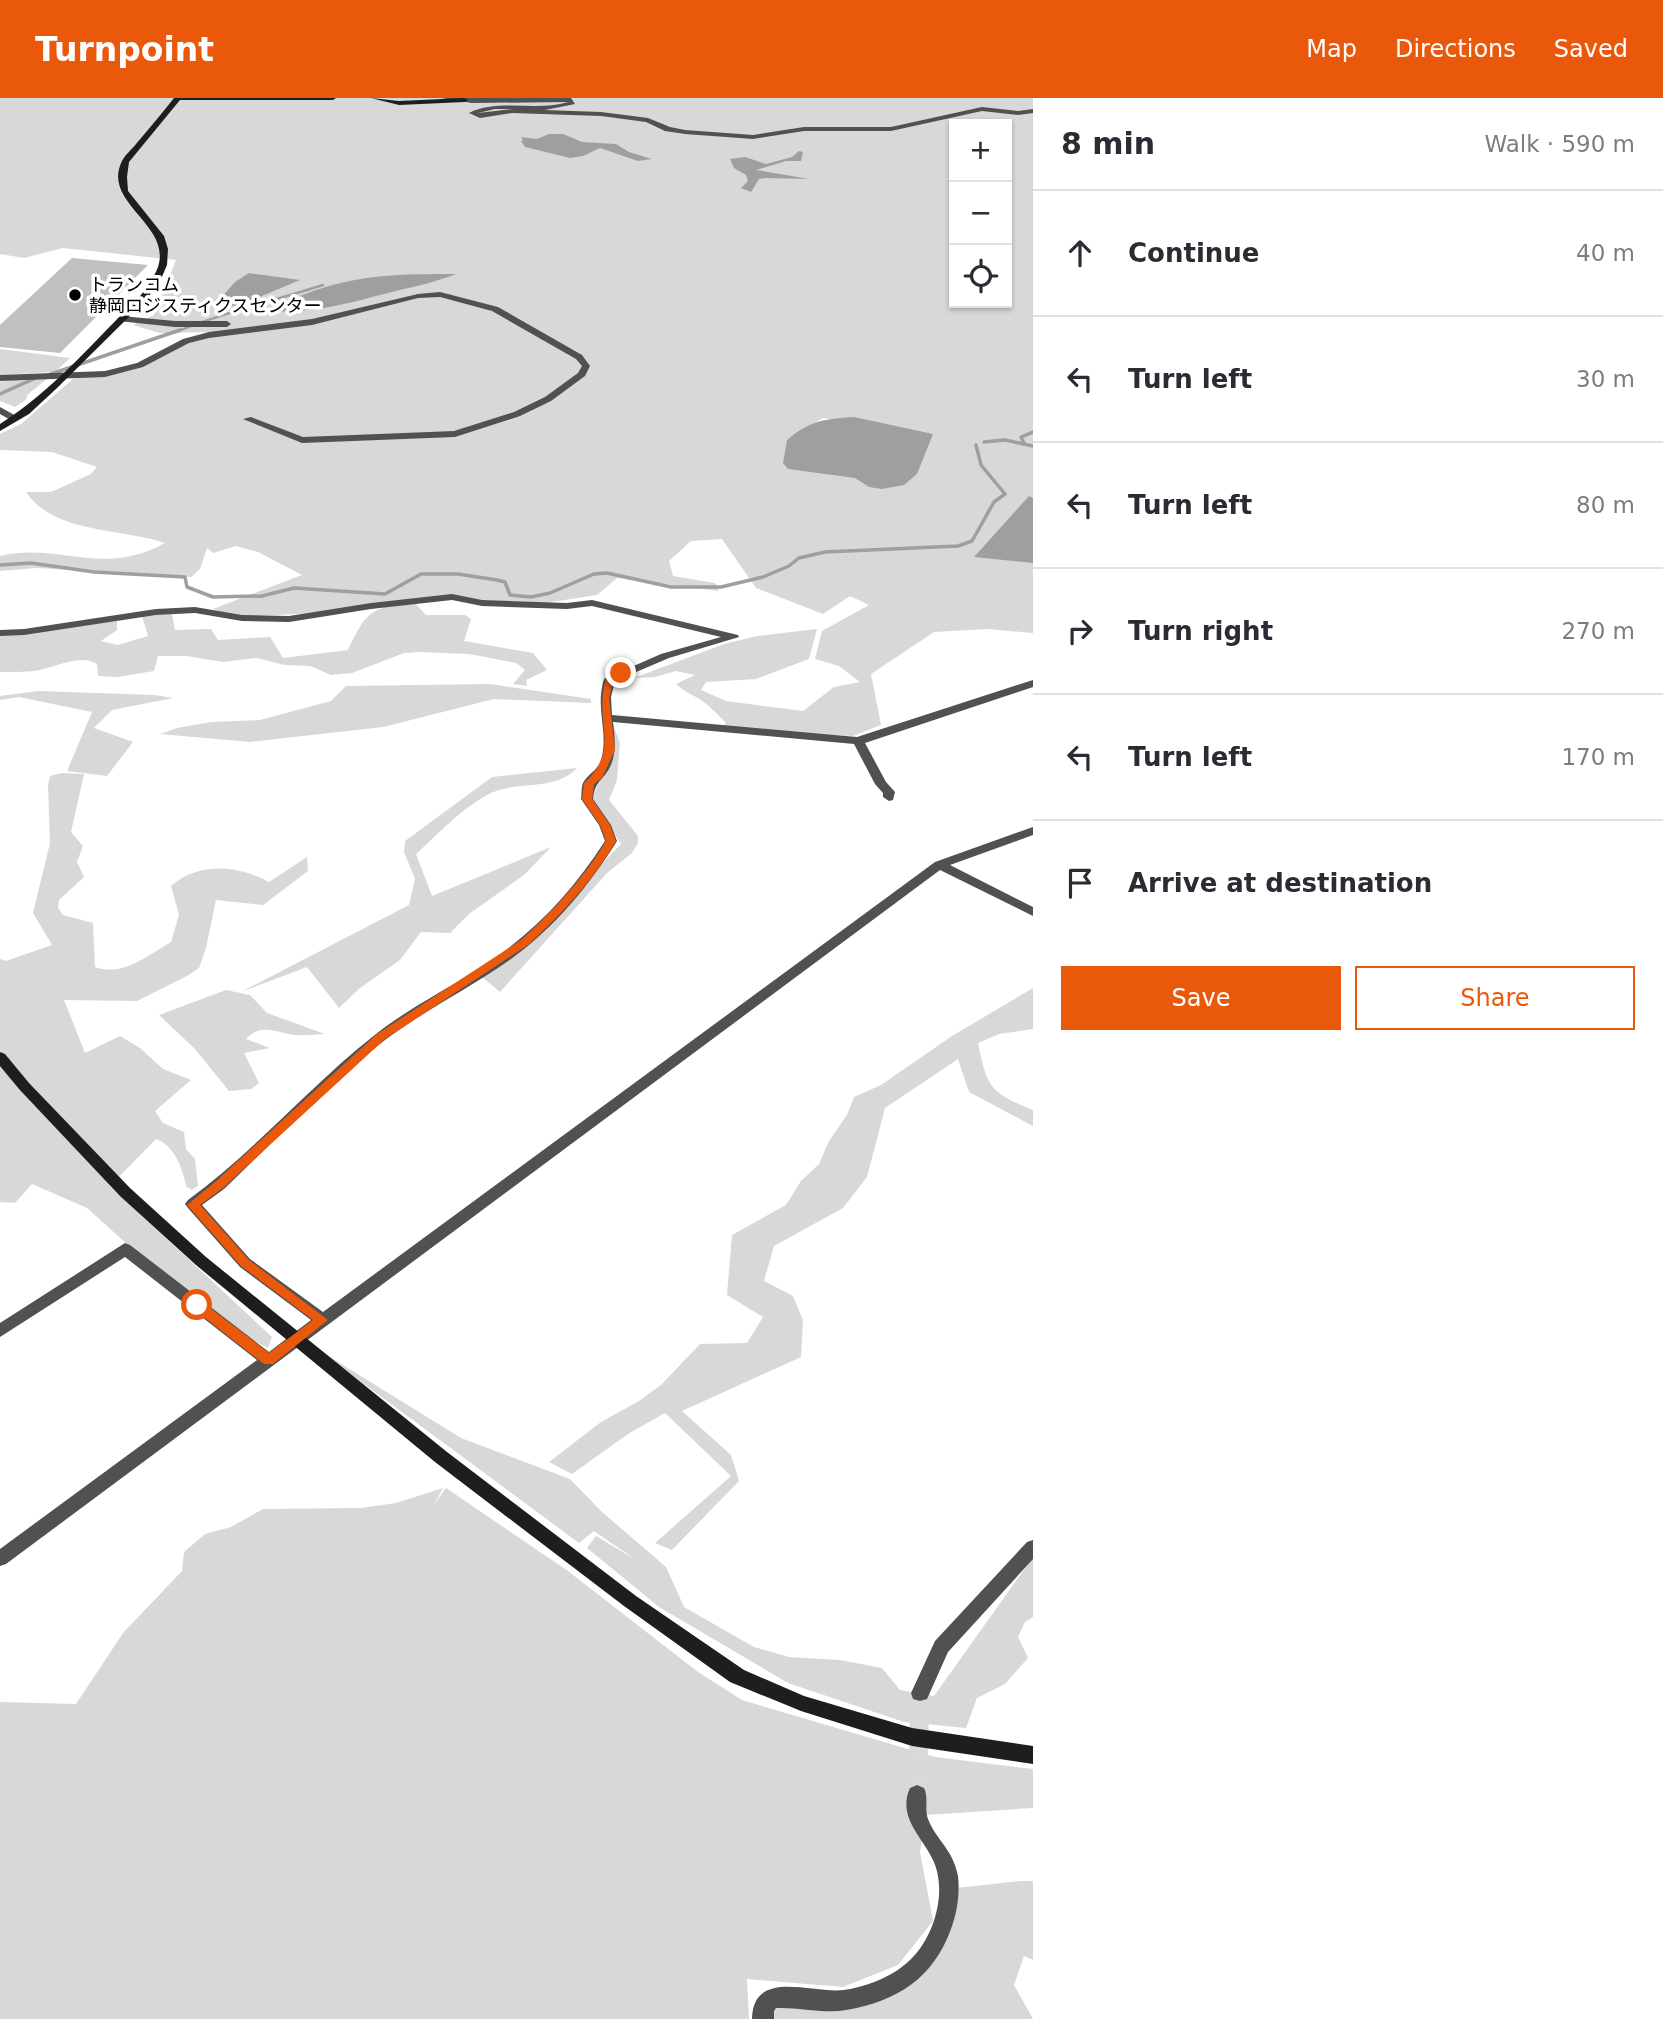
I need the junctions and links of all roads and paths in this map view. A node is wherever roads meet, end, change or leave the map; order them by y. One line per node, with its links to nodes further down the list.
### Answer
1 (178, 98): 2 (street); 7 (street)
2 (332, 98)
3 (374, 98): 5 (street)
4 (444, 98): 5 (street)
5 (465, 100): 6 (street)
6 (1033, 111)
7 (121, 318): 8 (street); 11 (street)
8 (277, 326): 9 (street); 12 (street)
9 (0, 378)
10 (0, 410): 11 (street)
11 (15, 419): 13 (street)
12 (248, 419)
13 (0, 429)
14 (0, 633): 16 (street)
15 (1033, 683): 17 (street)
16 (608, 718): 17 (street); 23 (street)
17 (858, 741): 18 (street)
18 (889, 797)
19 (1033, 831): 20 (street)
20 (940, 865): 21 (street); 23 (street)
21 (1033, 912)
22 (0, 1057): 25 (street)
23 (322, 1320): 25 (street)
24 (0, 1331): 26 (street)
25 (296, 1340): 26 (street); 30 (street)
26 (269, 1360): 28 (street)
27 (1033, 1546): 29 (street)
28 (0, 1559)
29 (920, 1693)
30 (1033, 1755)
31 (917, 1794): 32 (street)
32 (763, 2019)

